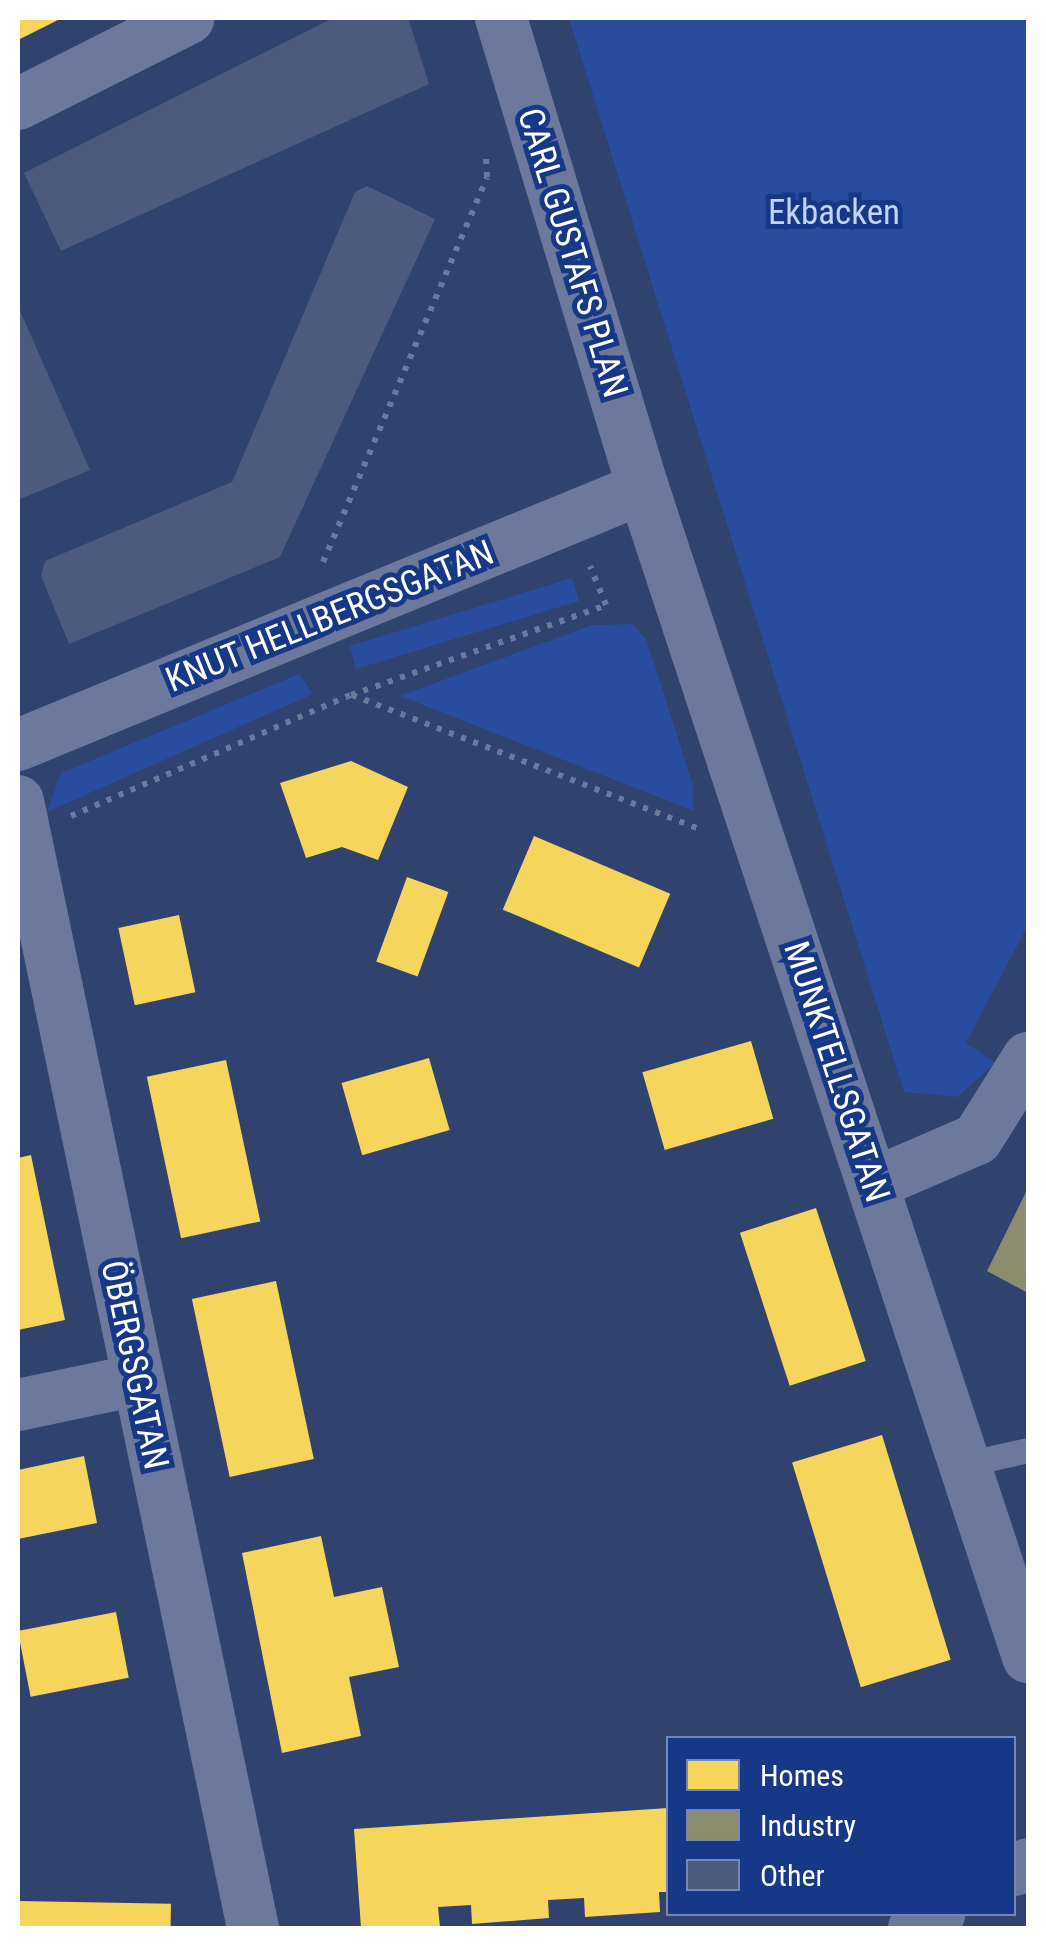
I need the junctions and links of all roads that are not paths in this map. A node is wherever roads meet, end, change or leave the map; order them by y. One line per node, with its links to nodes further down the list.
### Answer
1 (189, 18): 3 (street)
2 (501, 18): 4 (street, CARL GUSTAFS PLAN)
3 (18, 104)
4 (643, 488): 5 (street, KNUT HELLBERGSGATAN); 8 (street, MUNKTELLSGATAN)
5 (22, 731)
6 (20, 815): 9 (street, ÖBERGSGATAN)
7 (1028, 1058): 8 (street)
8 (873, 1184): 12 (street, MUNKTELLSGATAN)
9 (137, 1380): 10 (street); 14 (street, ÖBERGSGATAN)
10 (18, 1405)
11 (1028, 1450): 12 (lane)
12 (965, 1464): 13 (street, MUNKTELLSGATAN)
13 (1028, 1657)
14 (253, 1928)

